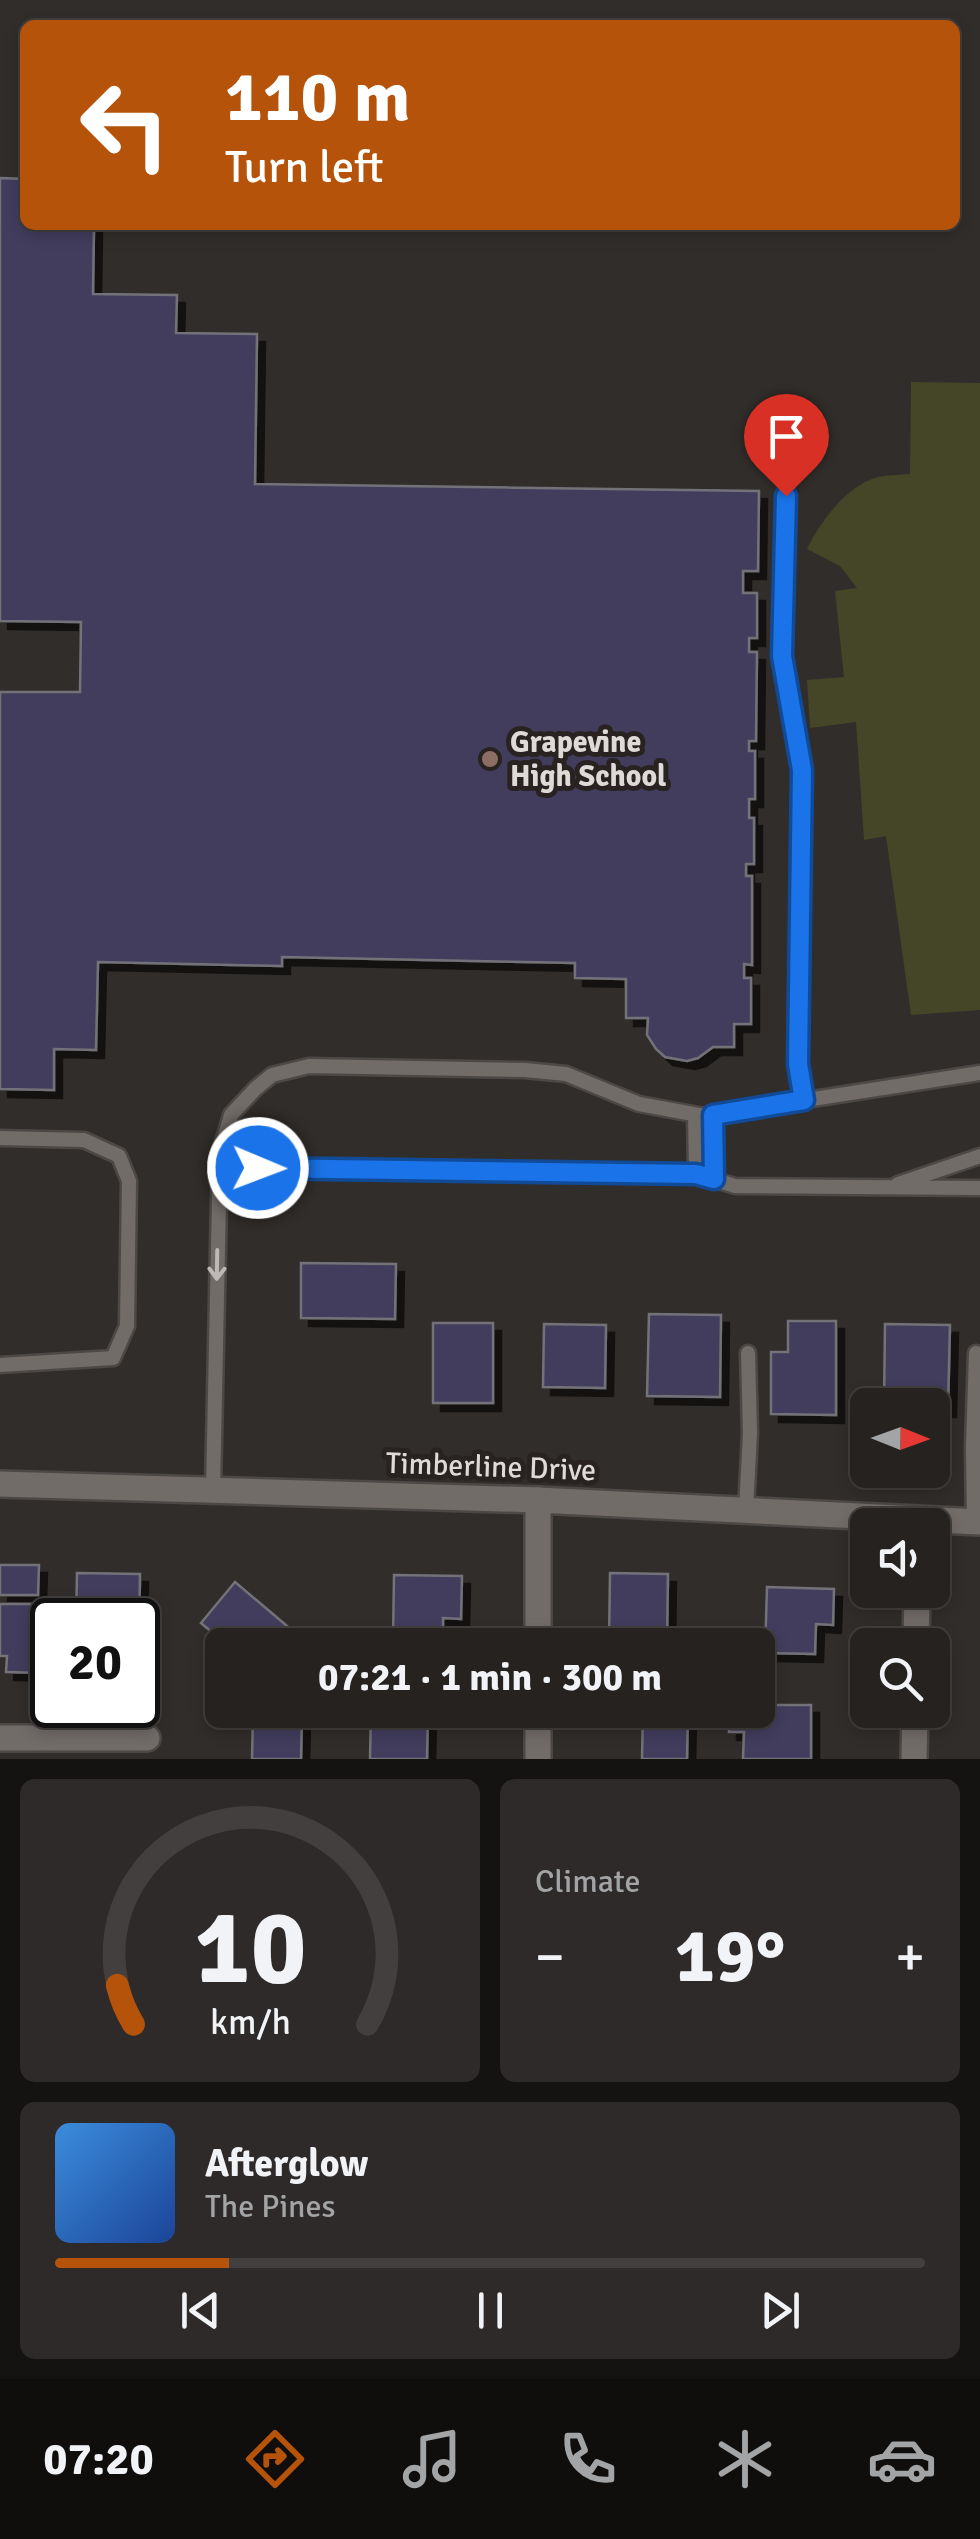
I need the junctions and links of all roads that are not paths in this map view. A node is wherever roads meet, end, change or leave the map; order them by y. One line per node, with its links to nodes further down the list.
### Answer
1 (786, 496): 3 (lane)
2 (980, 1073): 3 (lane)
3 (804, 1100): 5 (lane)
4 (695, 1114): 5 (lane); 8 (lane); 9 (lane)
5 (713, 1115): 10 (lane)
6 (0, 1138): 15 (lane)
7 (980, 1156): 11 (lane)
8 (218, 1168): 9 (lane); 17 (lane, one-way to 17)
9 (696, 1174): 10 (lane)
10 (714, 1179): 11 (lane)
11 (888, 1188): 12 (lane)
12 (980, 1188)
13 (976, 1353): 22 (lane)
14 (748, 1354): 19 (lane)
15 (0, 1365)
16 (0, 1484): 17 (street, Timberline Drive)
17 (213, 1490): 18 (street, Timberline Drive)
18 (538, 1500): 19 (street, Timberline Drive); 23 (street)
19 (746, 1510): 20 (street, Timberline Drive)
20 (850, 1517)
21 (950, 1522): 22 (street, Timberline Drive)
22 (977, 1522)
23 (538, 1628)
24 (538, 1728): 28 (street)
25 (914, 1728): 29 (street)
26 (0, 1738): 27 (street)
27 (147, 1738)
28 (538, 1759)
29 (914, 1759)

